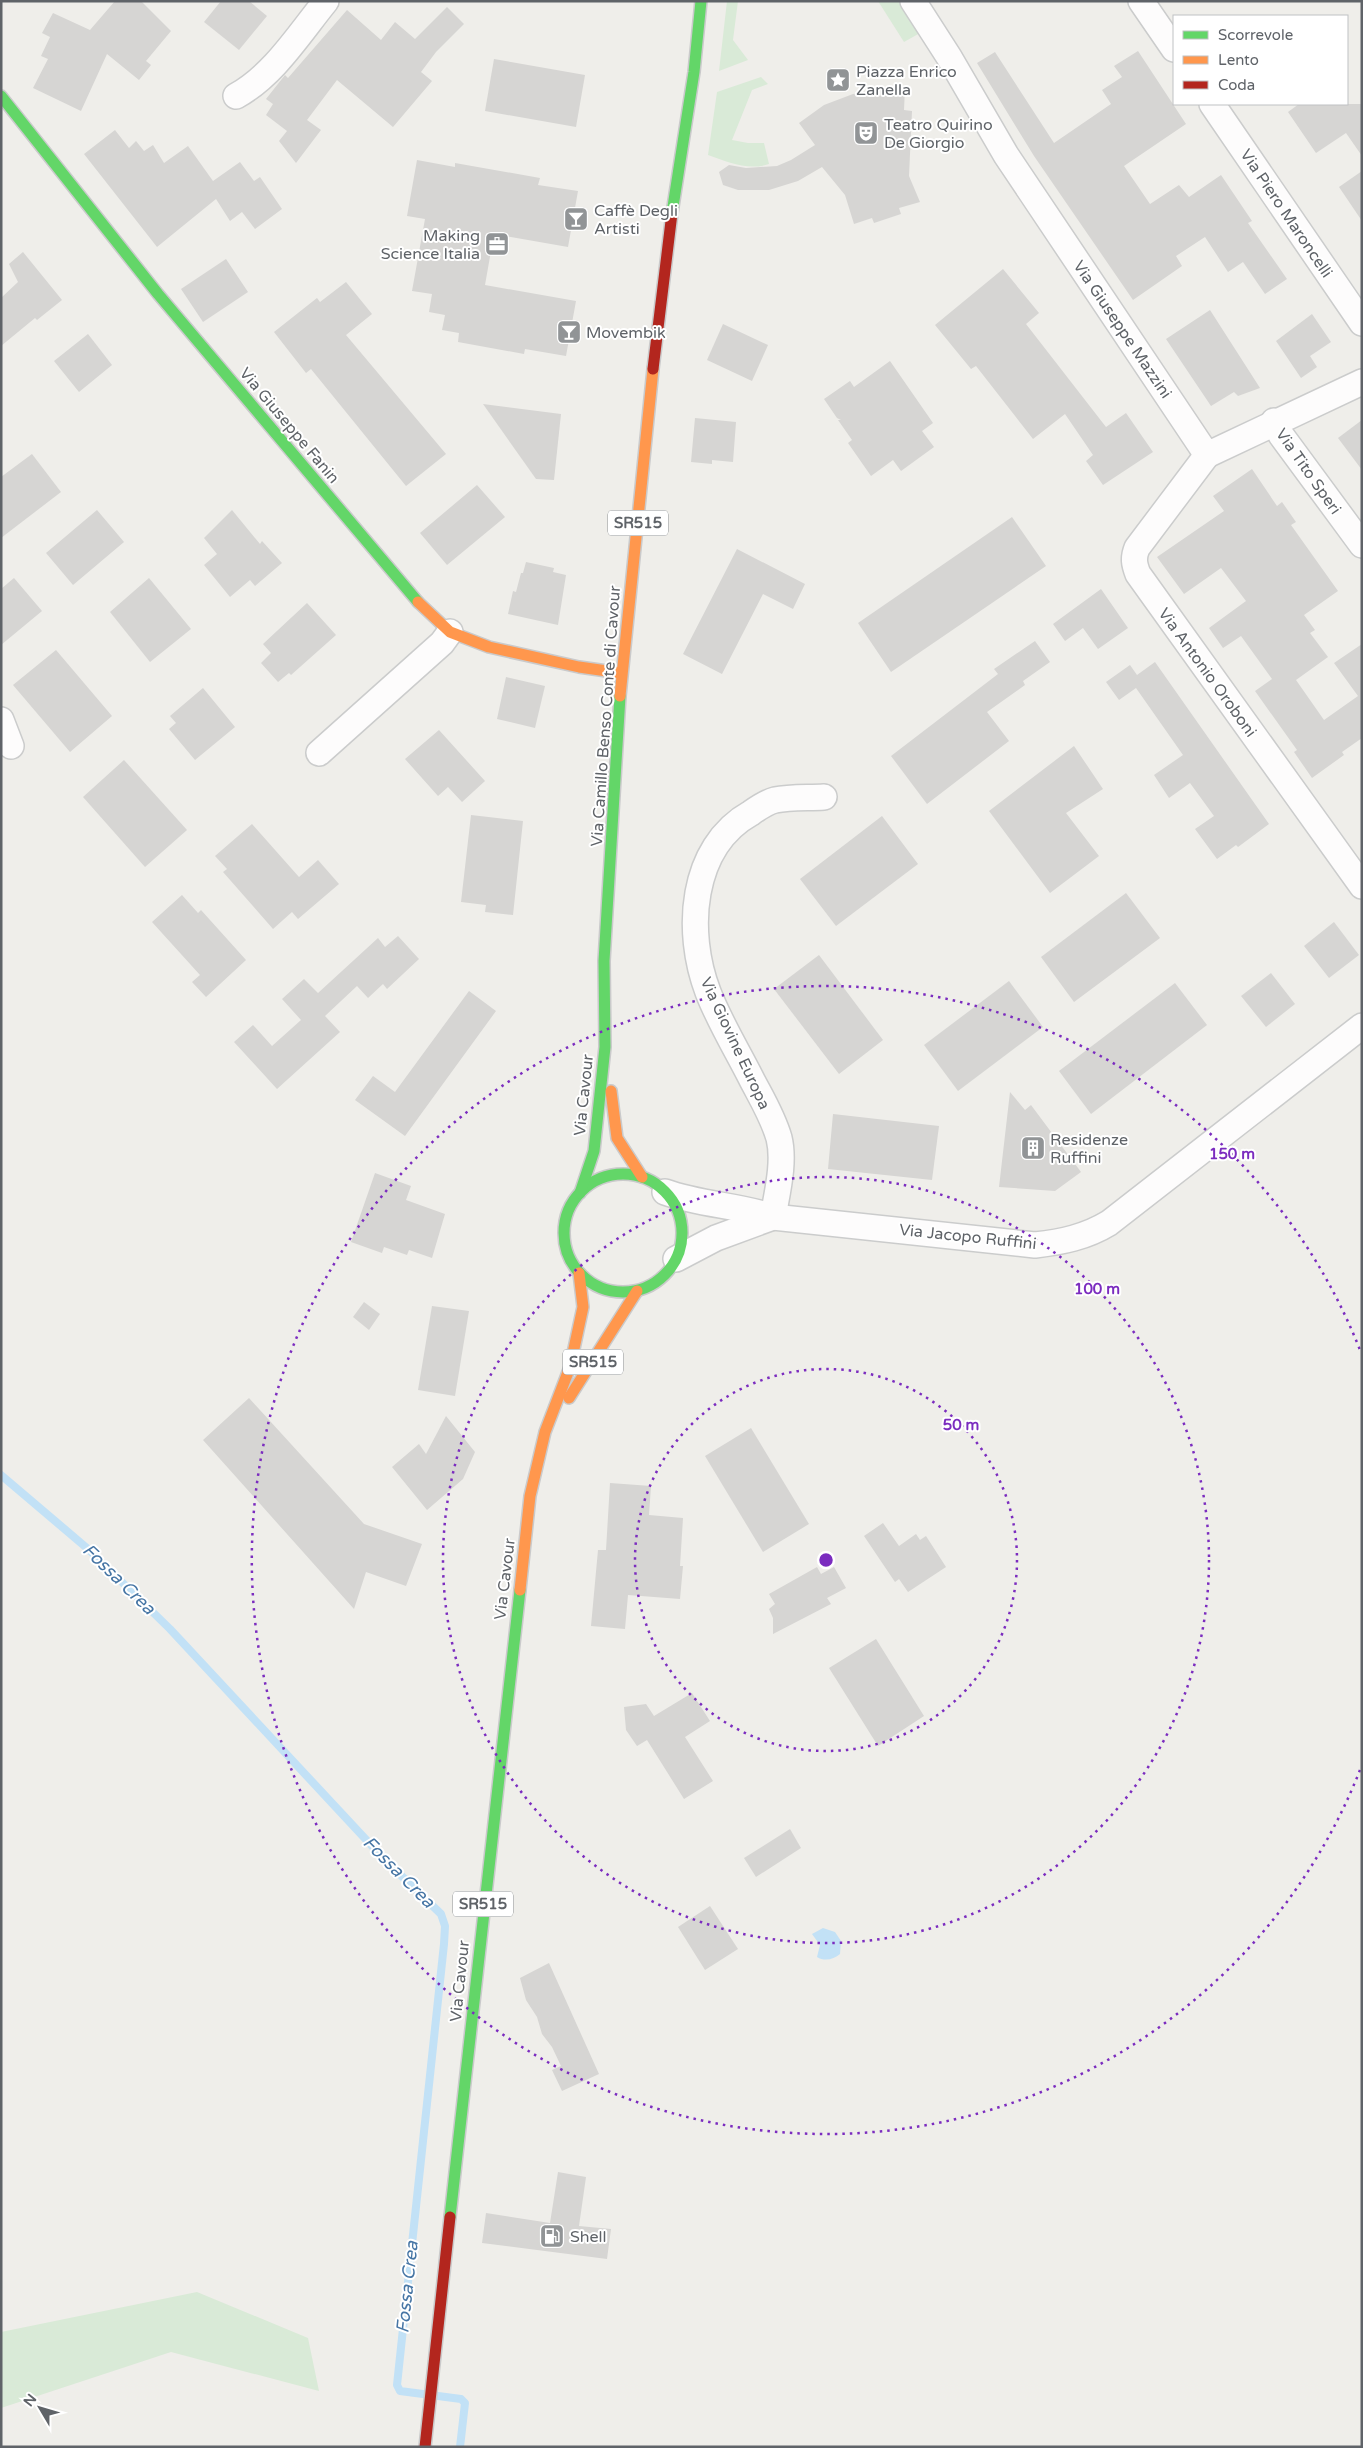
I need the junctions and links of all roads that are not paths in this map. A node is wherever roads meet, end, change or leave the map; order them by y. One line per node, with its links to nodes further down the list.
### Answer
1 (326, 1): 7 (street)
2 (701, 1): 15 (main road, Via Camillo Benso Conte di Cavour / SR515)
3 (913, 1): 12 (street, Via Giuseppe Mazzini)
4 (1141, 1): 5 (street)
5 (1173, 48)
6 (1, 96): 14 (main road, Via Giuseppe Fanin)
7 (236, 96)
8 (1213, 105): 9 (street, Via Piero Maroncelli)
9 (1362, 323)
10 (1362, 382): 11 (street)
11 (1274, 421): 12 (street); 13 (street, Via Tito Speri)
12 (1207, 455): 20 (street, Via Antonio Oroboni)
13 (1362, 545)
14 (450, 632): 15 (main road, Via Giuseppe Fanin); 18 (street)
15 (621, 673): 22 (main road, Via Camillo Benso Conte di Cavour / SR515)
16 (1, 720): 17 (street)
17 (11, 746)
18 (319, 753)
19 (824, 797): 26 (street, Via Giovine Europa)
20 (1362, 886)
21 (1362, 1026): 26 (street, Via Jacopo Ruffini)
22 (605, 1047): 23 (main road, Via Cavour / SR515); 25 (main road, Via Cavour / SR515)
23 (642, 1177): 24 (main road); 25 (main road)
24 (665, 1192): 26 (street, Via Jacopo Ruffini); 27 (main road)
25 (580, 1193): 28 (main road)
26 (773, 1217): 27 (street, Via Jacopo Ruffini)
27 (676, 1259): 29 (main road)
28 (579, 1273): 29 (main road); 30 (main road, Via Cavour / SR515)
29 (638, 1291): 30 (main road, Via Cavour / SR515)
30 (545, 1432): 31 (main road, Via Cavour / SR515)
31 (425, 2447)

